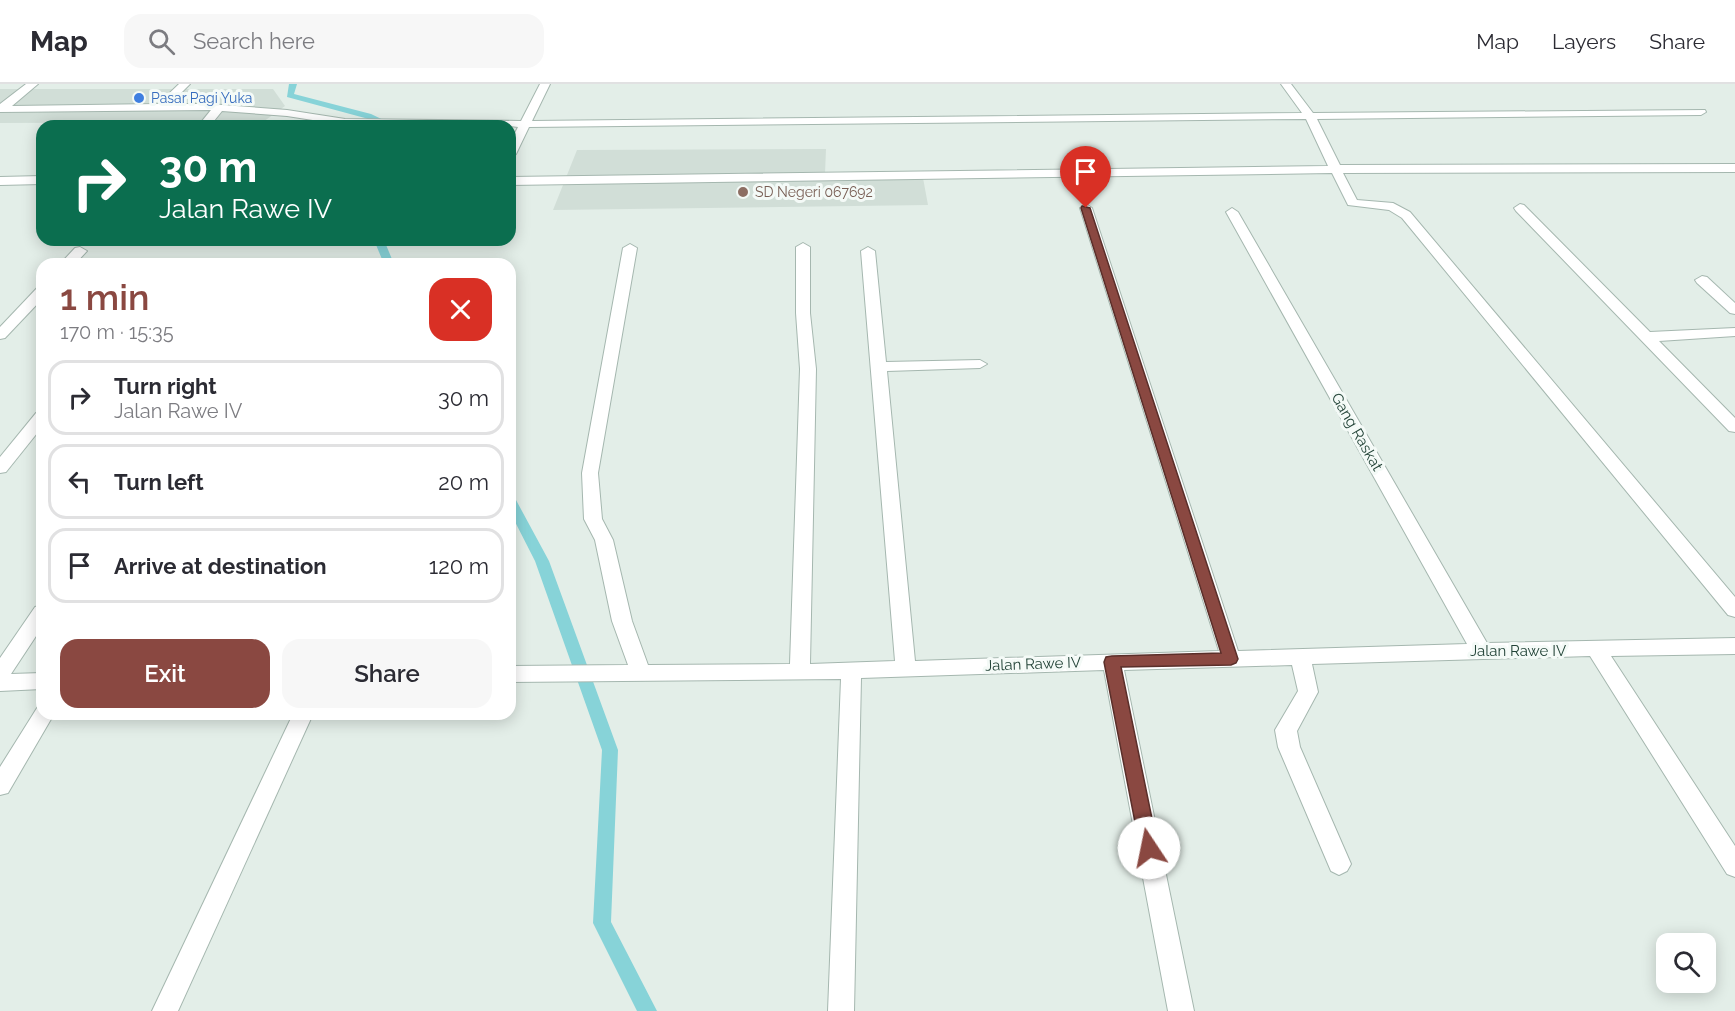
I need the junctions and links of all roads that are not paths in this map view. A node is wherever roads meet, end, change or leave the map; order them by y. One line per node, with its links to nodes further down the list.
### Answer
1 (33, 84): 6 (street)
2 (185, 84): 5 (street)
3 (545, 84): 13 (street)
4 (1286, 84): 9 (street)
5 (162, 106): 6 (street); 7 (street)
6 (1, 108)
7 (219, 108): 10 (street); 11 (street)
8 (1701, 111): 9 (street)
9 (1309, 115): 13 (street); 16 (street)
10 (209, 120)
11 (330, 120)
12 (516, 124): 13 (street)
13 (525, 124): 14 (street)
14 (516, 142)
15 (1735, 168): 16 (street)
16 (1336, 169): 19 (street); 39 (street)
17 (0, 180): 18 (street)
18 (36, 180)
19 (516, 181)
20 (1086, 208): 45 (street)
21 (1520, 208): 33 (street)
22 (1232, 212): 42 (street, Gang Raskat)
23 (803, 246): 50 (street)
24 (630, 248): 49 (street)
25 (80, 251): 27 (street)
26 (868, 251): 35 (street)
27 (73, 258)
28 (1702, 280): 30 (street)
29 (36, 297): 32 (street)
30 (1735, 310)
31 (1735, 332): 33 (street)
32 (0, 335)
33 (1645, 337): 37 (street)
34 (980, 364): 35 (street)
35 (880, 367): 47 (street)
36 (36, 423): 38 (street)
37 (1735, 427)
38 (0, 468)
39 (1735, 610)
40 (36, 621): 51 (street)
41 (1735, 646): 43 (street, Jalan Rawe IV)
42 (1481, 651): 43 (street, Jalan Rawe IV); 44 (street, Jalan Rawe IV)
43 (1597, 651): 59 (street)
44 (1300, 656): 45 (street, Jalan Rawe IV); 58 (street)
45 (1231, 659): 46 (street, Jalan Rawe IV)
46 (1112, 662): 47 (street, Jalan Rawe IV); 62 (street)
47 (906, 668): 48 (street, Jalan Rawe IV)
48 (851, 670): 50 (street, Jalan Rawe IV); 61 (street)
49 (641, 672): 50 (street, Jalan Rawe IV); 52 (street, Jalan Rawe IV)
50 (800, 672)
51 (0, 674)
52 (516, 674)
53 (36, 681): 54 (street)
54 (0, 683)
55 (40, 720): 57 (street)
56 (300, 720): 60 (street)
57 (0, 786)
58 (1339, 864)
59 (1735, 866)
60 (165, 1011)
61 (841, 1011)
62 (1181, 1011)

